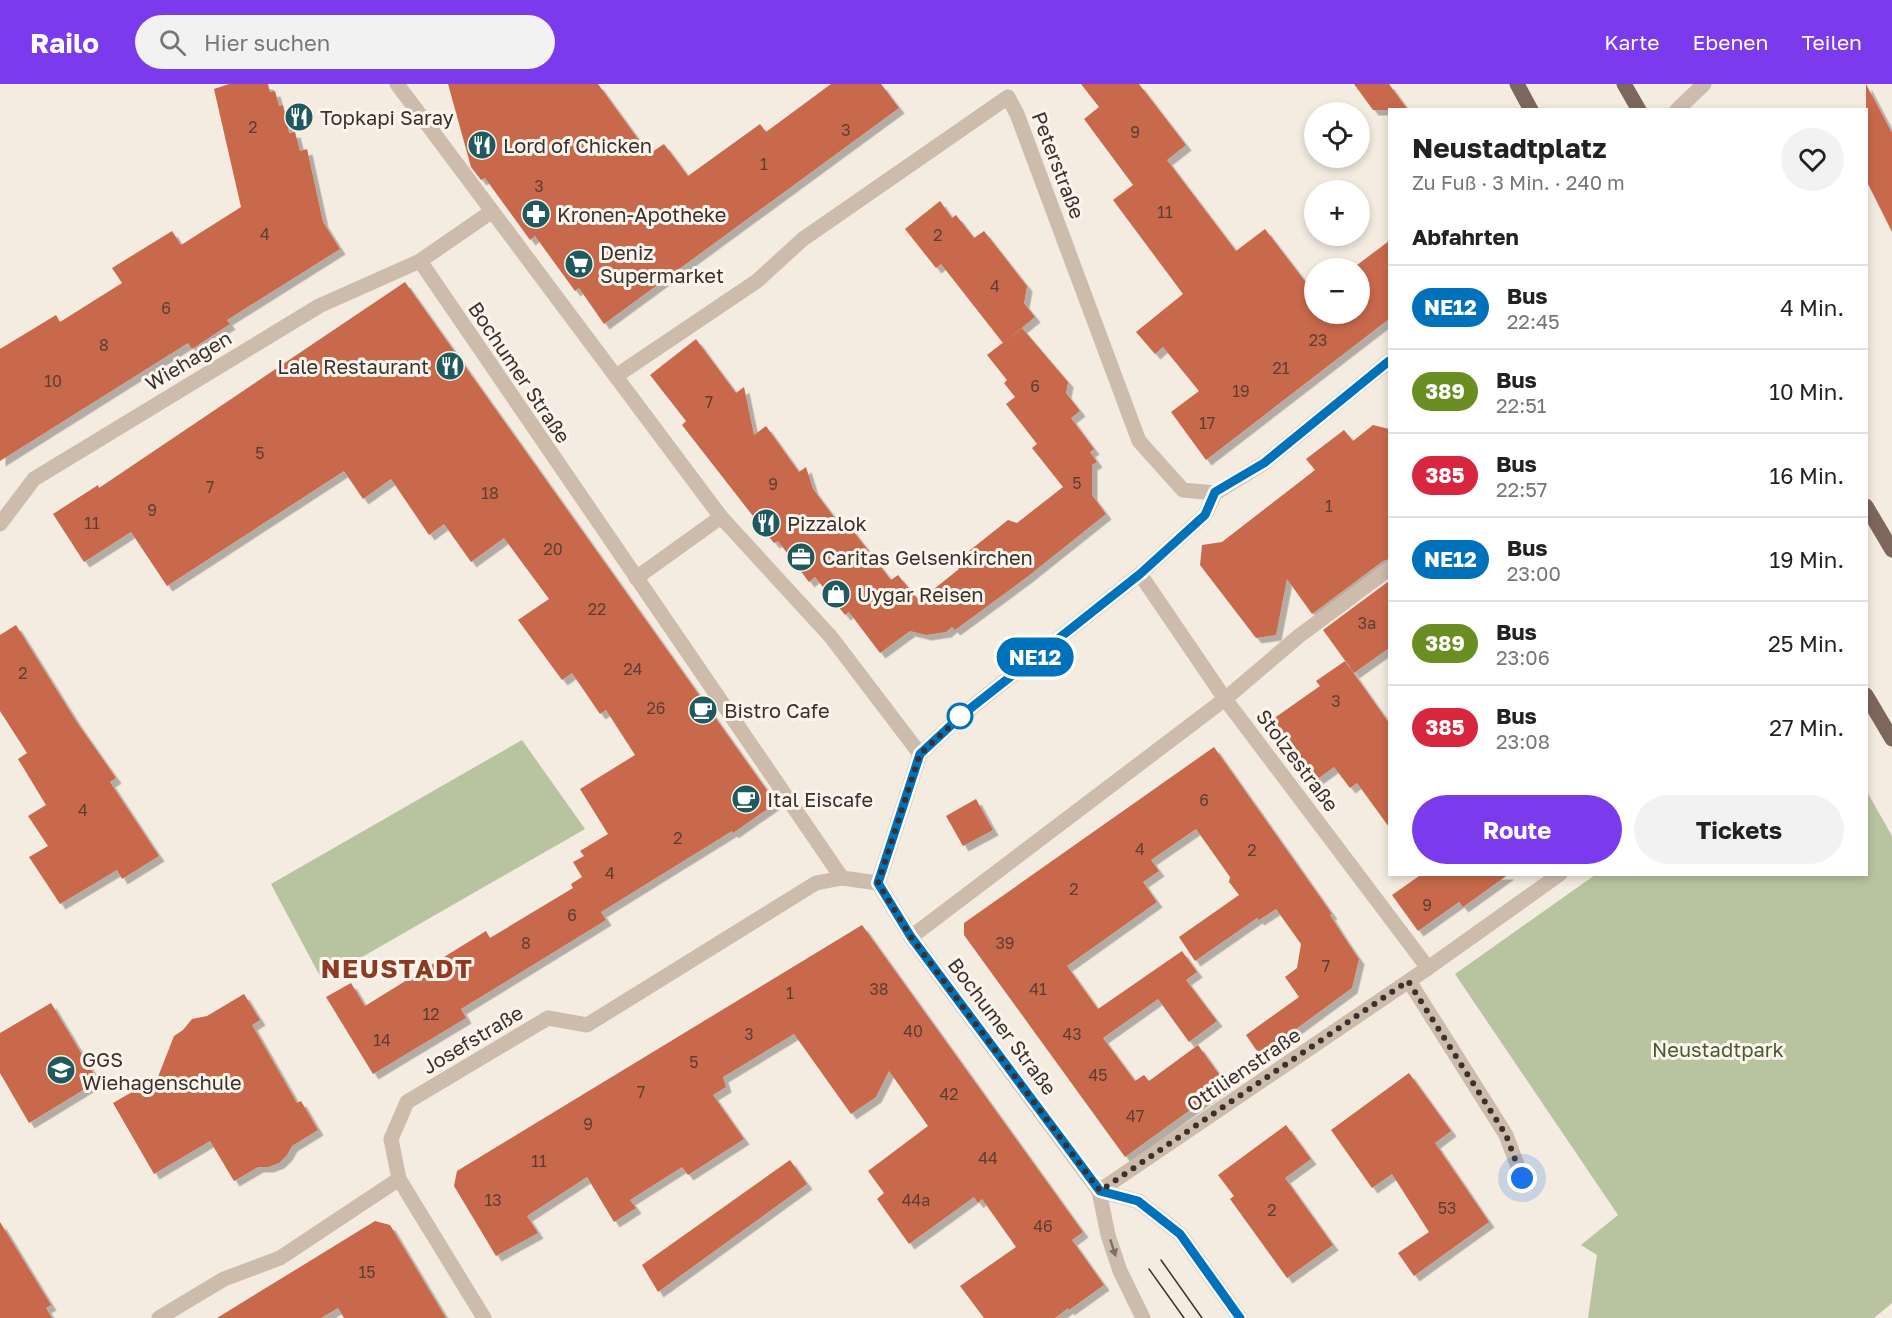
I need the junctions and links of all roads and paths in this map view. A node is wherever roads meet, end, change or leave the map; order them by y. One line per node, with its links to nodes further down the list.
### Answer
1 (397, 84): 8 (street)
2 (1517, 84): 5 (main road)
3 (1624, 84): 6 (main road)
4 (1704, 84): 7 (street)
5 (1530, 108)
6 (1638, 108)
7 (1679, 108)
8 (491, 212): 9 (street); 11 (street)
9 (420, 261): 15 (street, Wiehagen); 19 (street, Bochumer Straße)
10 (1388, 362): 12 (street)
11 (616, 376): 12 (street, Peterstraße); 14 (street)
12 (1215, 492): 18 (street)
13 (1868, 509): 16 (main road)
14 (721, 517): 19 (street); 23 (street)
15 (0, 524)
16 (1892, 550)
17 (1388, 570): 21 (street)
18 (1140, 574): 21 (street, Stolzestraße); 23 (street)
19 (636, 578): 25 (street, Bochumer Straße)
20 (1868, 698): 22 (main road)
21 (1225, 699): 27 (street); 28 (street, Stolzestraße)
22 (1892, 739)
23 (920, 754): 26 (street)
24 (1557, 876): 28 (street, Ottilienstraße)
25 (842, 878): 26 (street, Josefstraße); 31 (street, Josefstraße)
26 (878, 883): 27 (street, Bochumer Straße)
27 (911, 937): 32 (street, Bochumer Straße)
28 (1428, 968): 29 (street, Ottilienstraße)
29 (1408, 981): 30 (street); 32 (street, Ottilienstraße)
30 (1522, 1178)
31 (399, 1179): 33 (street); 34 (street)
32 (1100, 1191): 35 (street, Bochumer Straße, one-way to 35); 36 (street)
33 (159, 1318)
34 (484, 1318)
35 (1143, 1318)
36 (1240, 1318)

